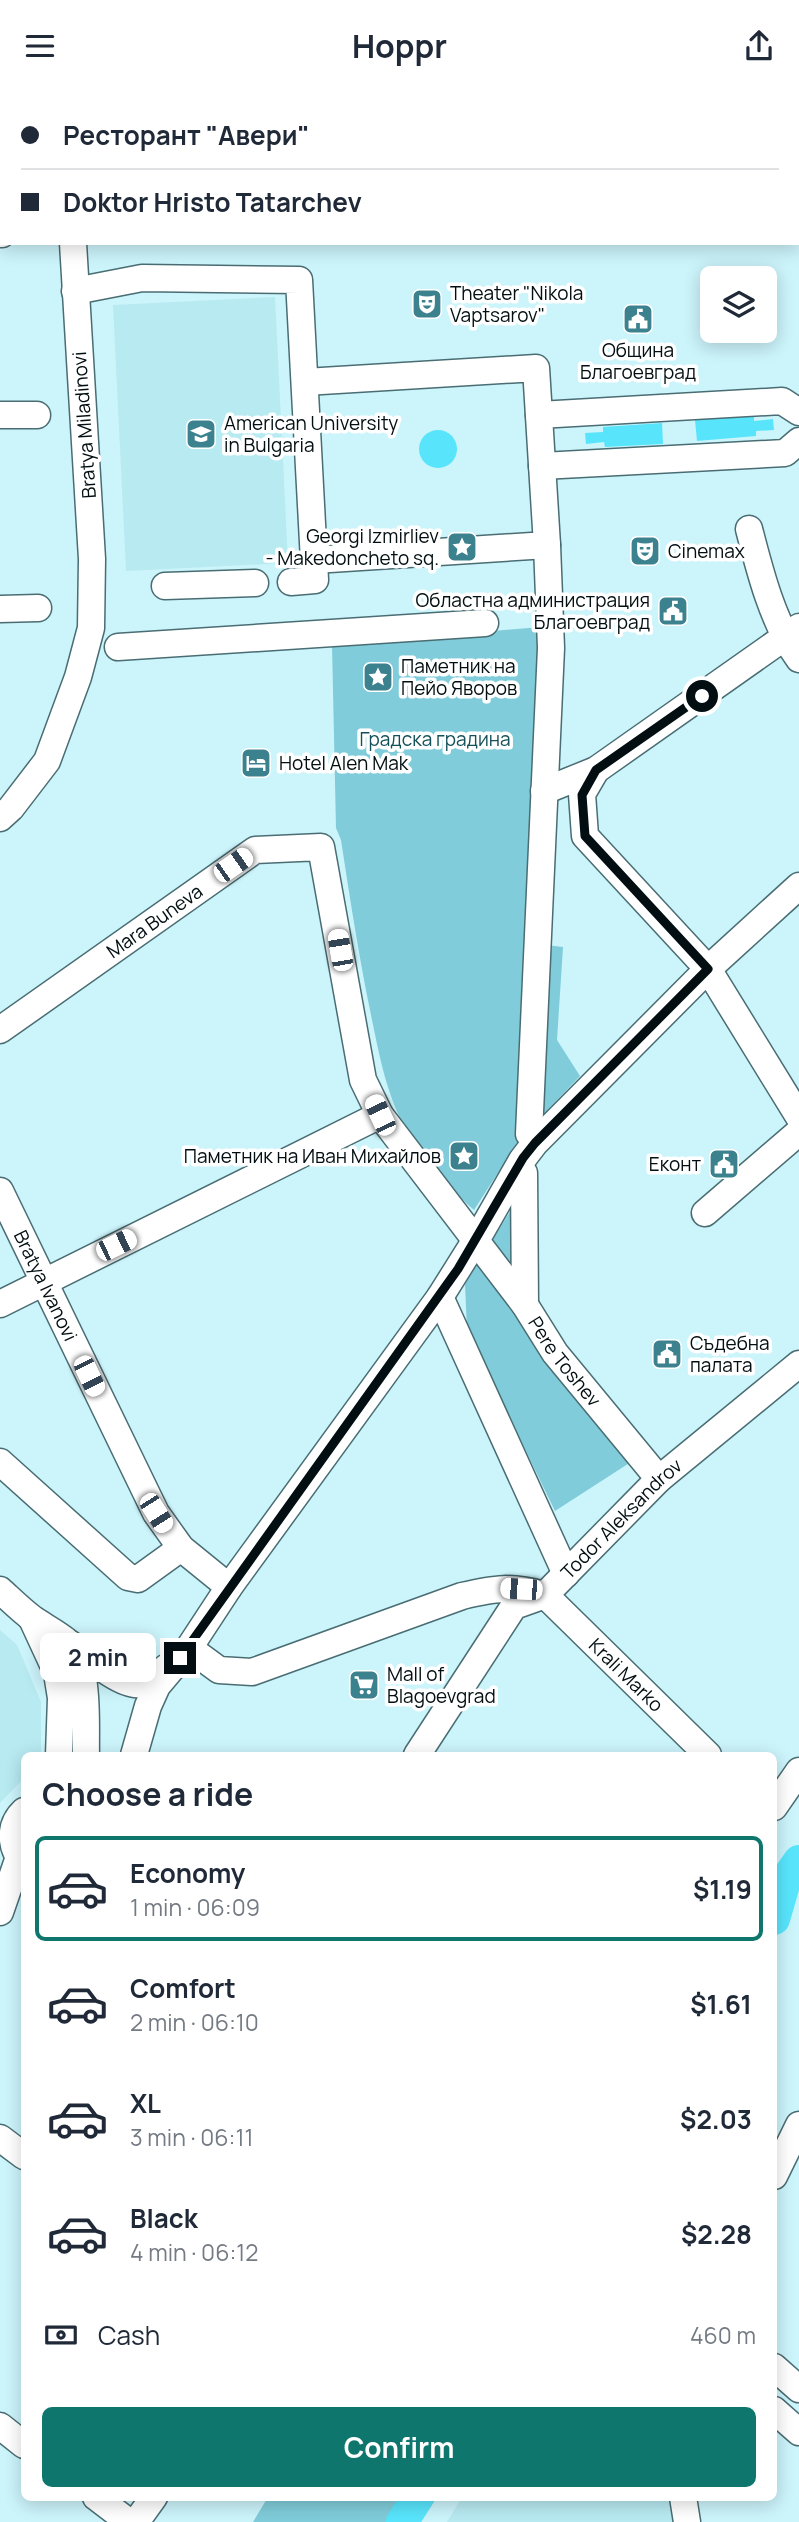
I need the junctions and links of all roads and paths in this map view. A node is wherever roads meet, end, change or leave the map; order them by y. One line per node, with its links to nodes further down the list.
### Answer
1 (73, 245): 2 (street, Bratya Miladinovi)
2 (75, 291): 3 (street); 23 (street, Bratya Miladinovi)
3 (305, 382): 7 (street); 12 (street)
4 (799, 412): 7 (street)
5 (0, 415): 6 (street)
6 (37, 415)
7 (539, 415): 9 (street)
8 (799, 441): 9 (street)
9 (542, 466): 11 (street)
10 (749, 529): 19 (street)
11 (547, 545): 12 (street); 22 (street)
12 (314, 560): 13 (street)
13 (291, 582)
14 (255, 583): 15 (street)
15 (165, 586)
16 (38, 608): 17 (street)
17 (0, 610)
18 (485, 623): 20 (street)
19 (794, 641): 21 (street)
20 (118, 647)
21 (596, 770): 22 (street); 25 (street)
22 (544, 791): 30 (street)
23 (0, 818)
24 (799, 886): 25 (street)
25 (708, 969): 28 (street); 30 (street)
26 (0, 1030): 27 (street, Mara Buneva)
27 (380, 1115): 34 (street); 35 (street)
28 (799, 1117)
29 (799, 1132): 33 (street)
30 (537, 1136): 34 (street)
31 (524, 1173): 38 (street)
32 (0, 1191): 35 (street, Bratya Ivanovi)
33 (705, 1213)
34 (476, 1241): 36 (street); 38 (street, Pere Toshev)
35 (44, 1280): 37 (street); 42 (street, Bratya Ivanovi)
36 (440, 1297): 43 (street); 44 (street)
37 (0, 1304)
38 (525, 1305): 41 (street, Pere Toshev)
39 (799, 1364): 41 (street, Todor Aleksandrov)
40 (0, 1462): 42 (street)
41 (659, 1479): 43 (street, Todor Aleksandrov)
42 (181, 1548): 44 (street, Bratya Ivanovi)
43 (566, 1574): 46 (street, Todor Aleksandrov)
44 (229, 1587): 49 (street)
45 (0, 1590): 47 (street)
46 (545, 1595): 49 (street, Todor Aleksandrov); 53 (street); 54 (street, Krali Marko)
47 (31, 1617): 48 (street); 50 (street)
48 (66, 1641): 49 (street); 51 (street)
49 (185, 1653): 52 (street)
50 (59, 1752)
51 (86, 1752)
52 (135, 1752)
53 (419, 1752)
54 (705, 1752)
55 (799, 1770): 56 (street)
56 (777, 1803)
57 (21, 1816): 58 (street)
58 (21, 1858)
59 (21, 1862): 61 (street)
60 (21, 1895): 61 (street)
61 (0, 1915)
62 (799, 2125): 65 (street)
63 (0, 2138): 64 (street)
64 (21, 2154)
65 (777, 2170)
66 (777, 2370): 67 (street)
67 (799, 2389)
68 (777, 2413): 70 (street)
69 (0, 2426): 71 (street)
70 (799, 2432)
71 (21, 2443)
72 (101, 2501): 75 (street)
73 (151, 2501): 76 (street)
74 (684, 2501): 77 (street)
75 (129, 2522)
76 (136, 2522)
77 (687, 2522)

